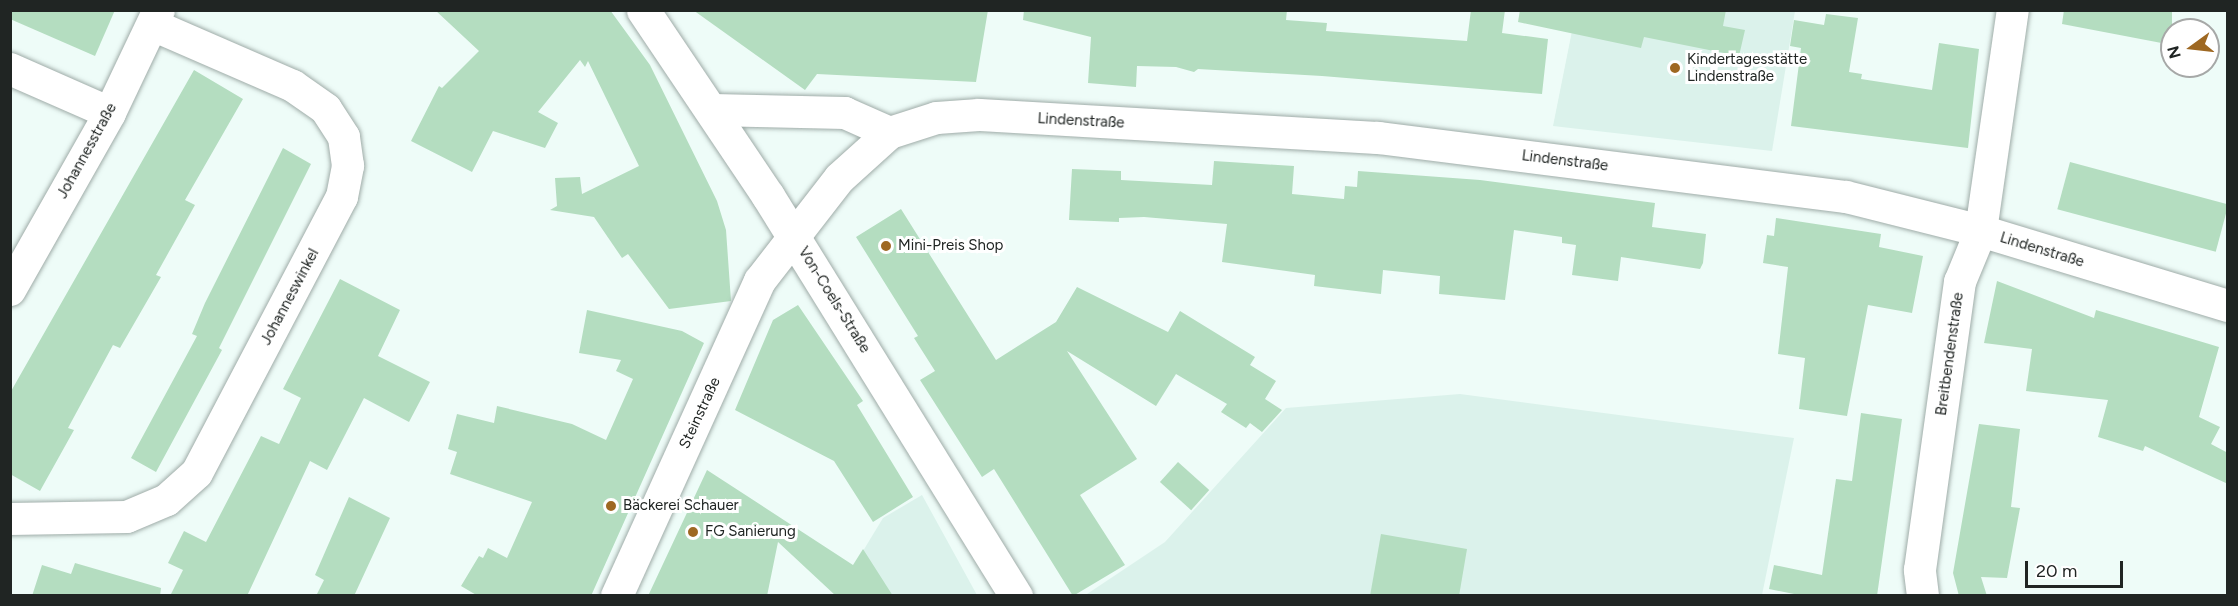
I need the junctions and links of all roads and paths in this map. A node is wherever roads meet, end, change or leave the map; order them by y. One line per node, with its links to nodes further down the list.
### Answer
1 (643, 10): 5 (main road, Von-Coels-Straße)
2 (2013, 10): 8 (street, Breitbendenstraße)
3 (156, 18): 6 (street, Johannesstraße); 12 (street, Johanneswinkel)
4 (10, 69): 6 (street)
5 (713, 110): 7 (street); 9 (main road, Von-Coels-Straße)
6 (110, 113): 10 (street, Johannesstraße)
7 (890, 133): 8 (street, Lindenstraße); 9 (street, Lindenstraße)
8 (1981, 231): 11 (street, Lindenstraße); 15 (street, Breitbendenstraße)
9 (793, 236): 13 (street, Steinstraße); 14 (main road, Von-Coels-Straße)
10 (10, 290)
11 (2228, 306)
12 (10, 519)
13 (616, 596)
14 (1016, 596)
15 (1923, 596)

